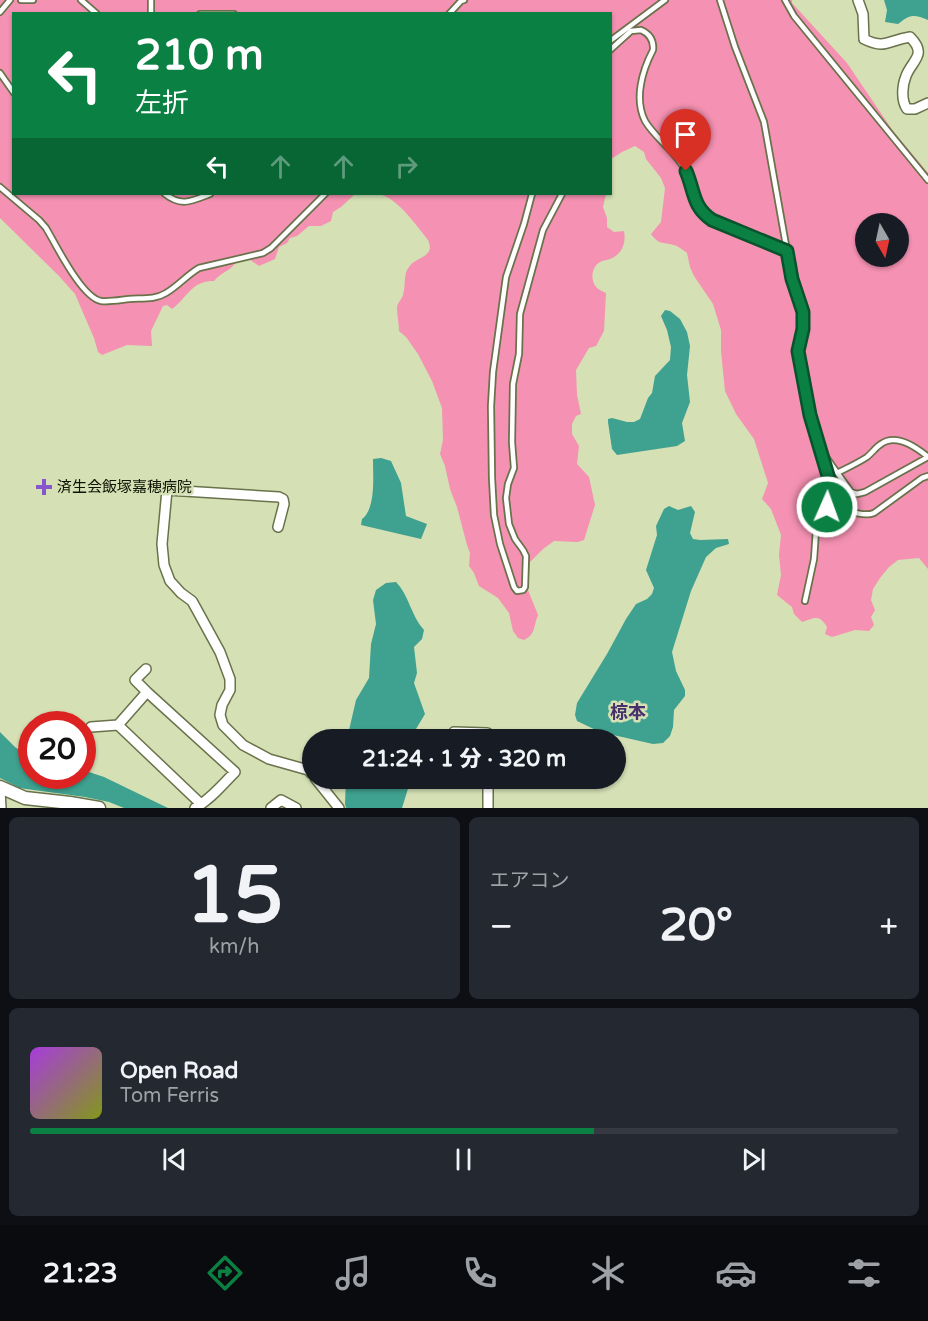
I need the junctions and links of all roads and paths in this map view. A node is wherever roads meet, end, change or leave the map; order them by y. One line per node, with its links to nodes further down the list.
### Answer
1 (10, 0): 10 (lane)
2 (21, 0): 3 (lane)
3 (33, 0)
4 (81, 0): 11 (lane)
5 (464, 0): 12 (lane)
6 (664, 0): 13 (lane)
7 (720, 0): 26 (lane)
8 (785, 0): 19 (lane)
9 (858, 0): 18 (street)
10 (0, 12)
11 (95, 12)
12 (451, 12)
13 (612, 40): 14 (lane)
14 (617, 45): 15 (lane); 26 (lane)
15 (612, 49)
16 (0, 73): 17 (lane)
17 (12, 90)
18 (928, 103)
19 (928, 180)
20 (0, 187): 23 (lane)
21 (167, 195): 22 (lane)
22 (207, 195)
23 (325, 195)
24 (532, 195): 25 (lane)
25 (561, 195)
26 (787, 251): 27 (lane)
27 (821, 450): 28 (lane); 30 (lane)
28 (837, 473): 28 (lane)
29 (928, 476): 30 (lane)
30 (822, 516): 32 (lane)
31 (278, 527): 37 (street)
32 (805, 601)
33 (146, 669): 34 (street)
34 (147, 692): 35 (street); 41 (street)
35 (118, 725): 36 (street); 41 (street)
36 (96, 727)
37 (302, 768)
38 (0, 788): 42 (street); 43 (street)
39 (324, 789): 46 (street)
40 (488, 789): 47 (street)
41 (198, 806)
42 (1, 808)
43 (99, 808)
44 (271, 808): 45 (street)
45 (296, 808)
46 (339, 808)
47 (488, 808)

